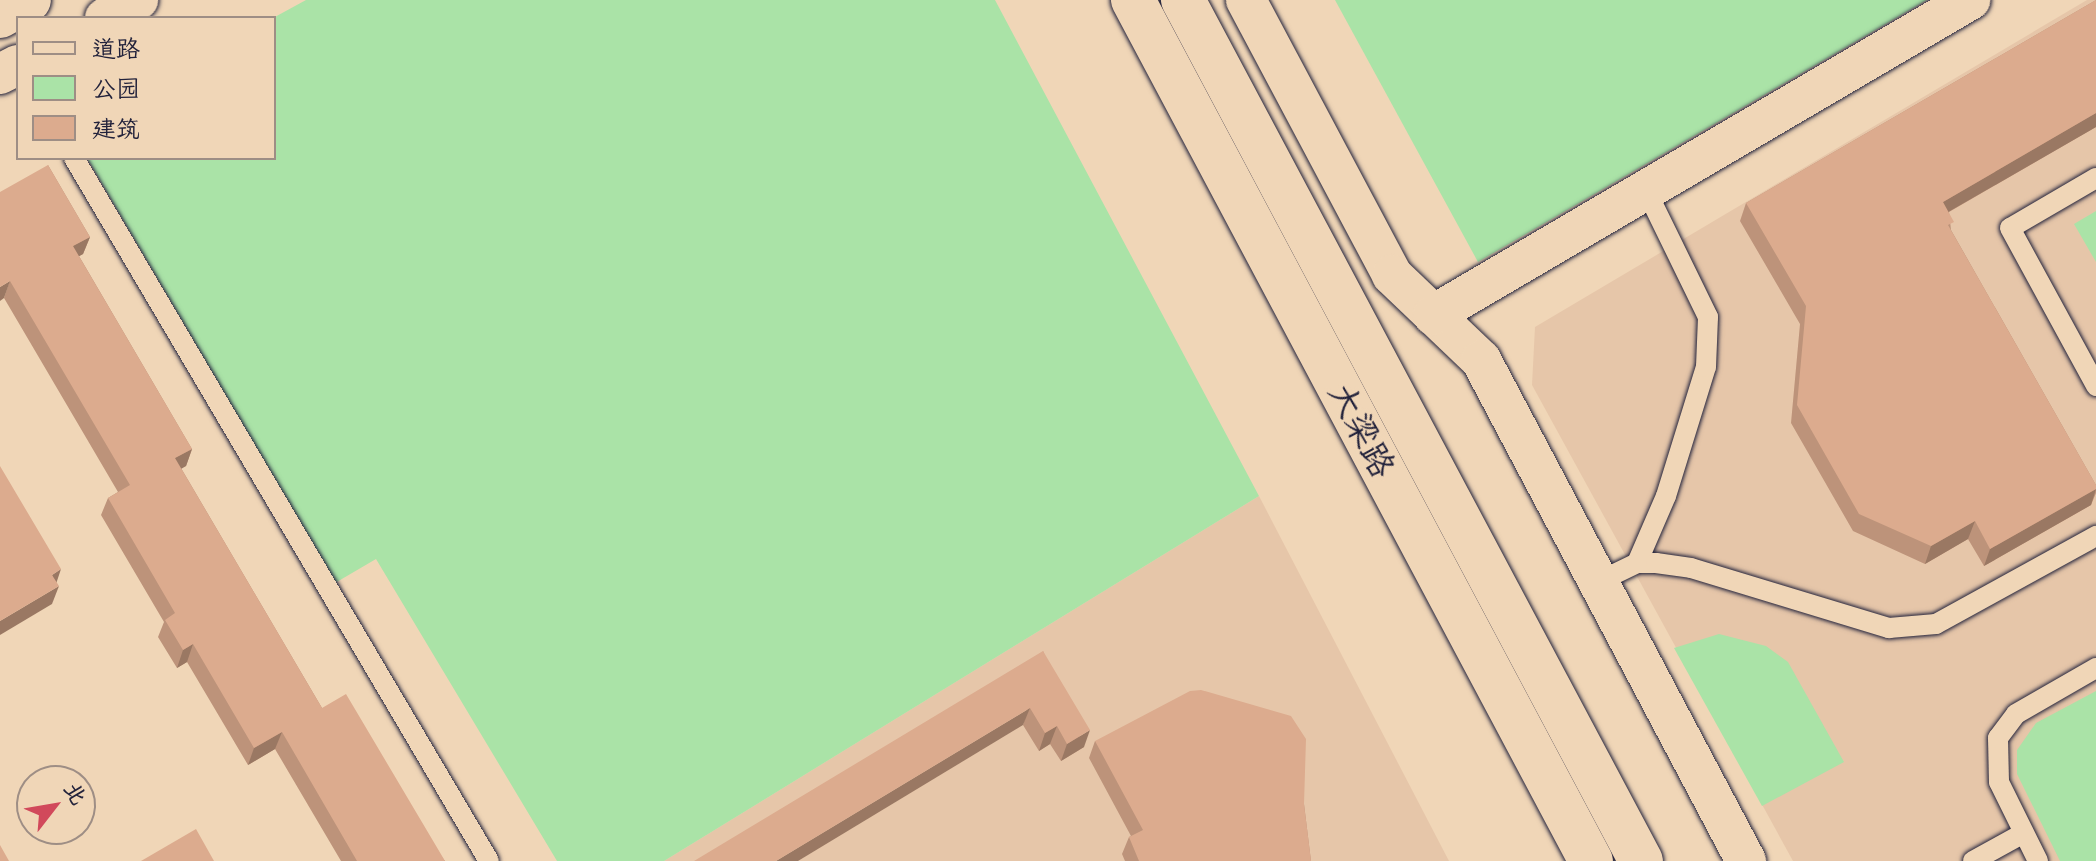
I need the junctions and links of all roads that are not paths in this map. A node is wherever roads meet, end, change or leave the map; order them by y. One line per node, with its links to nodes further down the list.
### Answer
1 (29, 0): 7 (main road)
2 (138, 0): 8 (street)
3 (1133, 0): 20 (main road, 大梁路)
4 (1183, 0): 21 (main road, 大梁路)
5 (1246, 0): 12 (street)
6 (1970, 0): 11 (street)
7 (0, 16)
8 (109, 16)
9 (75, 160): 19 (lane)
10 (2096, 178): 13 (lane)
11 (1646, 190): 12 (street); 15 (lane)
12 (1433, 315): 16 (street)
13 (2096, 386)
14 (2096, 536): 15 (lane)
15 (1637, 563): 16 (lane)
16 (1598, 582): 22 (street)
17 (2096, 668): 18 (lane)
18 (2024, 833): 23 (lane); 24 (lane)
19 (489, 861)
20 (1591, 861)
21 (1641, 861)
22 (1746, 861)
23 (1973, 861)
24 (2038, 861)

